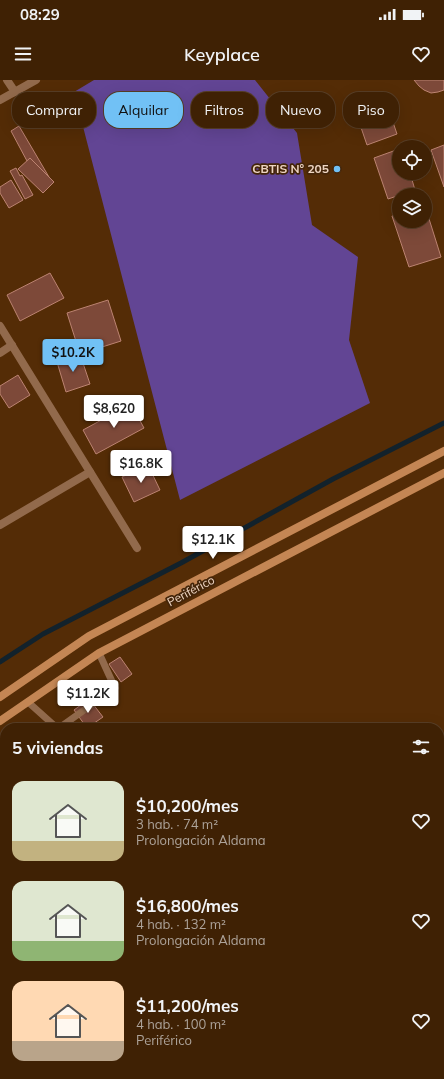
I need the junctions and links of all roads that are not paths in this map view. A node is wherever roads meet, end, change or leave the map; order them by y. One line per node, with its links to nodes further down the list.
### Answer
1 (8, 80): 3 (street)
2 (36, 80): 3 (street)
3 (15, 92)
4 (12, 94): 5 (street)
5 (0, 100)
6 (0, 326): 7 (street)
7 (12, 345): 8 (street); 10 (street)
8 (0, 353)
9 (444, 451): 15 (main road, Periférico)
10 (90, 472): 12 (street); 13 (street)
11 (444, 473): 14 (main road, Periférico)
12 (0, 525)
13 (137, 548)
14 (99, 653): 16 (main road, Periférico); 19 (lane)
15 (0, 697)
16 (28, 702): 17 (main road, Periférico); 18 (lane)
17 (0, 721)
18 (52, 723)
19 (65, 723)

